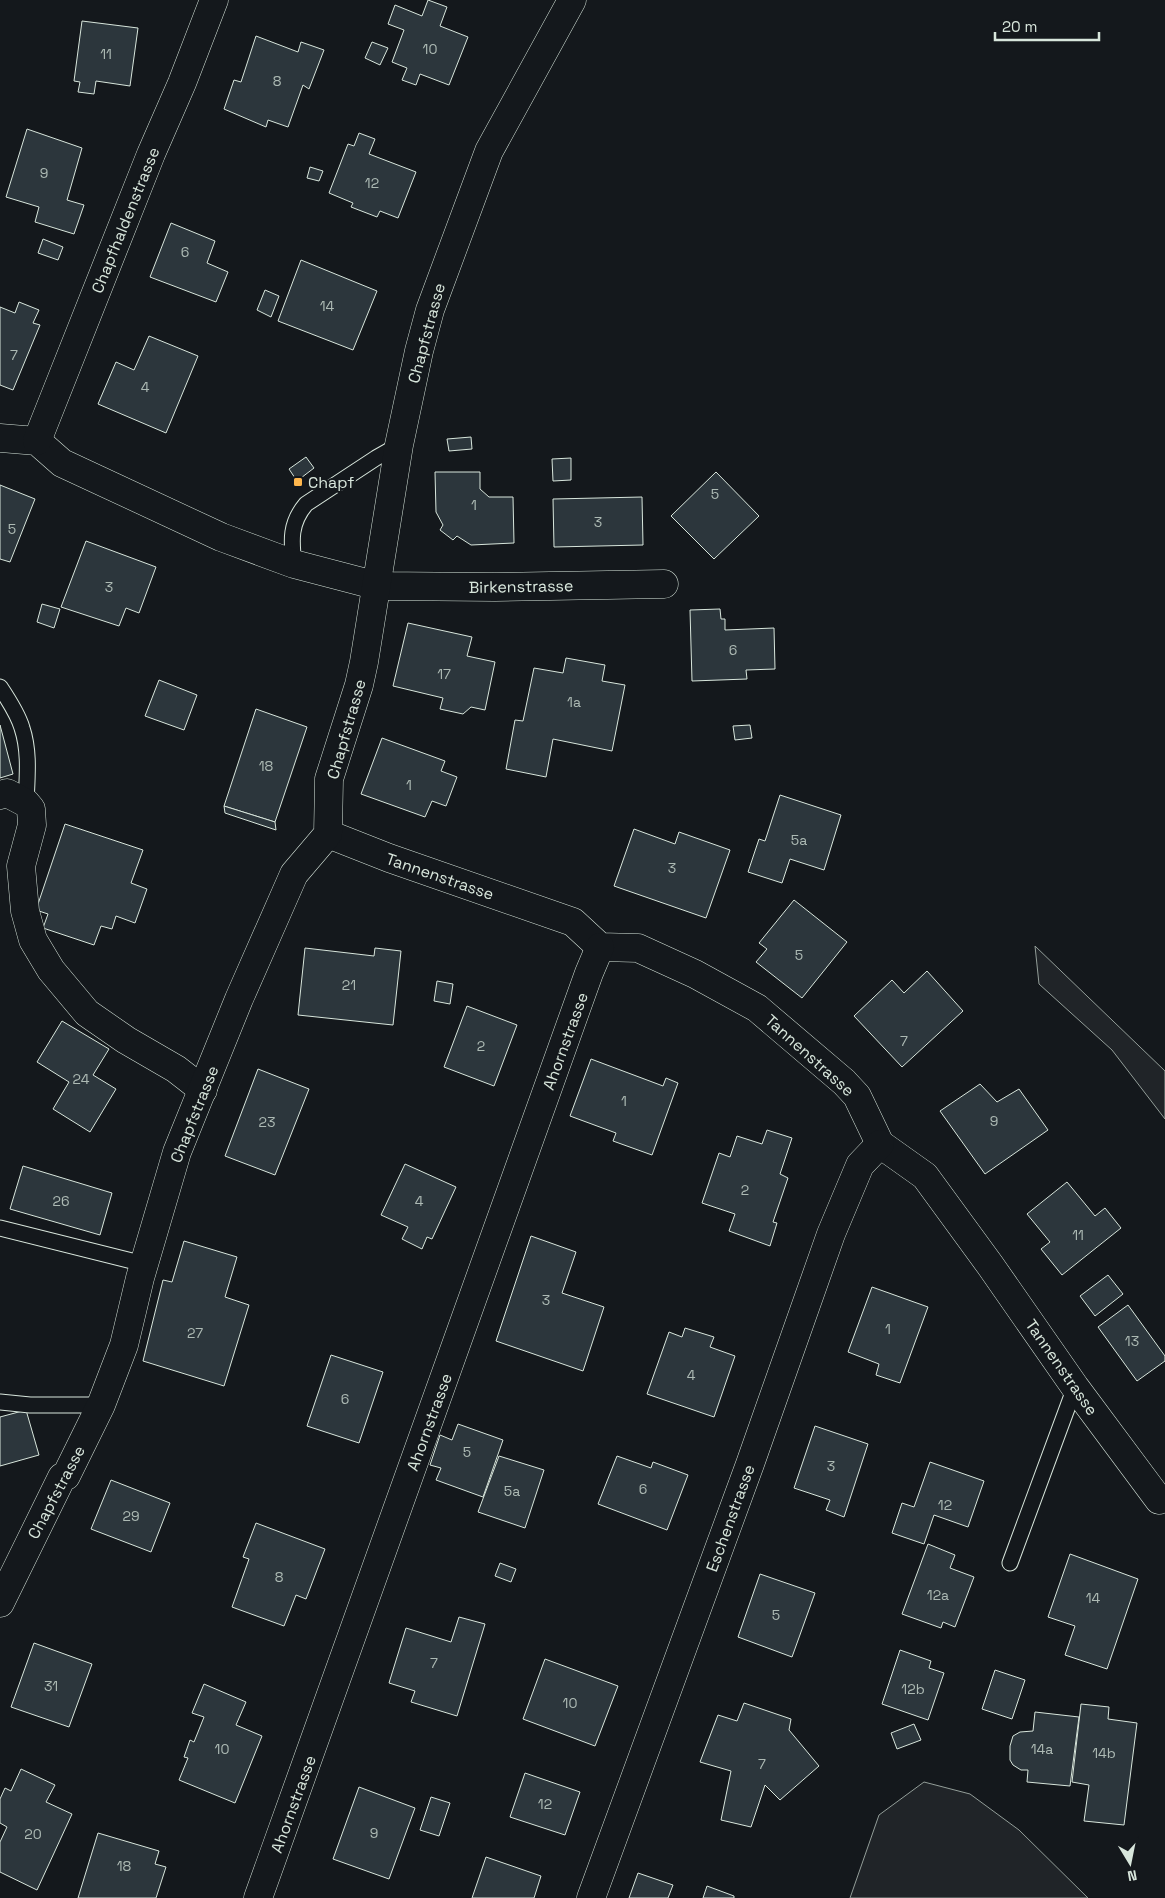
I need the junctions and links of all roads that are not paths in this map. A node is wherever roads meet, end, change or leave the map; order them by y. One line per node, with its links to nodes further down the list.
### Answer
1 (214, 0): 4 (street, Chapfhaldenstrasse)
2 (572, 0): 5 (street, Chapfstrasse)
3 (0, 438): 4 (street)
4 (37, 441): 6 (street)
5 (399, 445): 6 (lane); 8 (street, Chapfstrasse)
6 (294, 564): 8 (street)
7 (664, 584): 8 (street, Birkenstrasse)
8 (378, 586): 12 (street, Chapfstrasse)
9 (0, 687): 11 (lane)
10 (0, 795): 11 (street)
11 (26, 803): 14 (street)
12 (328, 834): 13 (street, Tannenstrasse); 14 (street, Chapfstrasse)
13 (600, 947): 15 (street, Tannenstrasse); 24 (street, Ahornstrasse)
14 (203, 1090): 17 (street, Chapfstrasse)
15 (880, 1144): 18 (street, Tannenstrasse); 25 (street, Eschenstrasse)
16 (0, 1228): 17 (lane)
17 (144, 1264): 20 (street, Chapfstrasse)
18 (1075, 1387): 21 (street, Tannenstrasse); 22 (lane)
19 (0, 1402): 20 (lane)
20 (100, 1405): 23 (street, Chapfstrasse)
21 (1159, 1500)
22 (1010, 1563)
23 (0, 1603)
24 (258, 1898)
25 (591, 1898)

